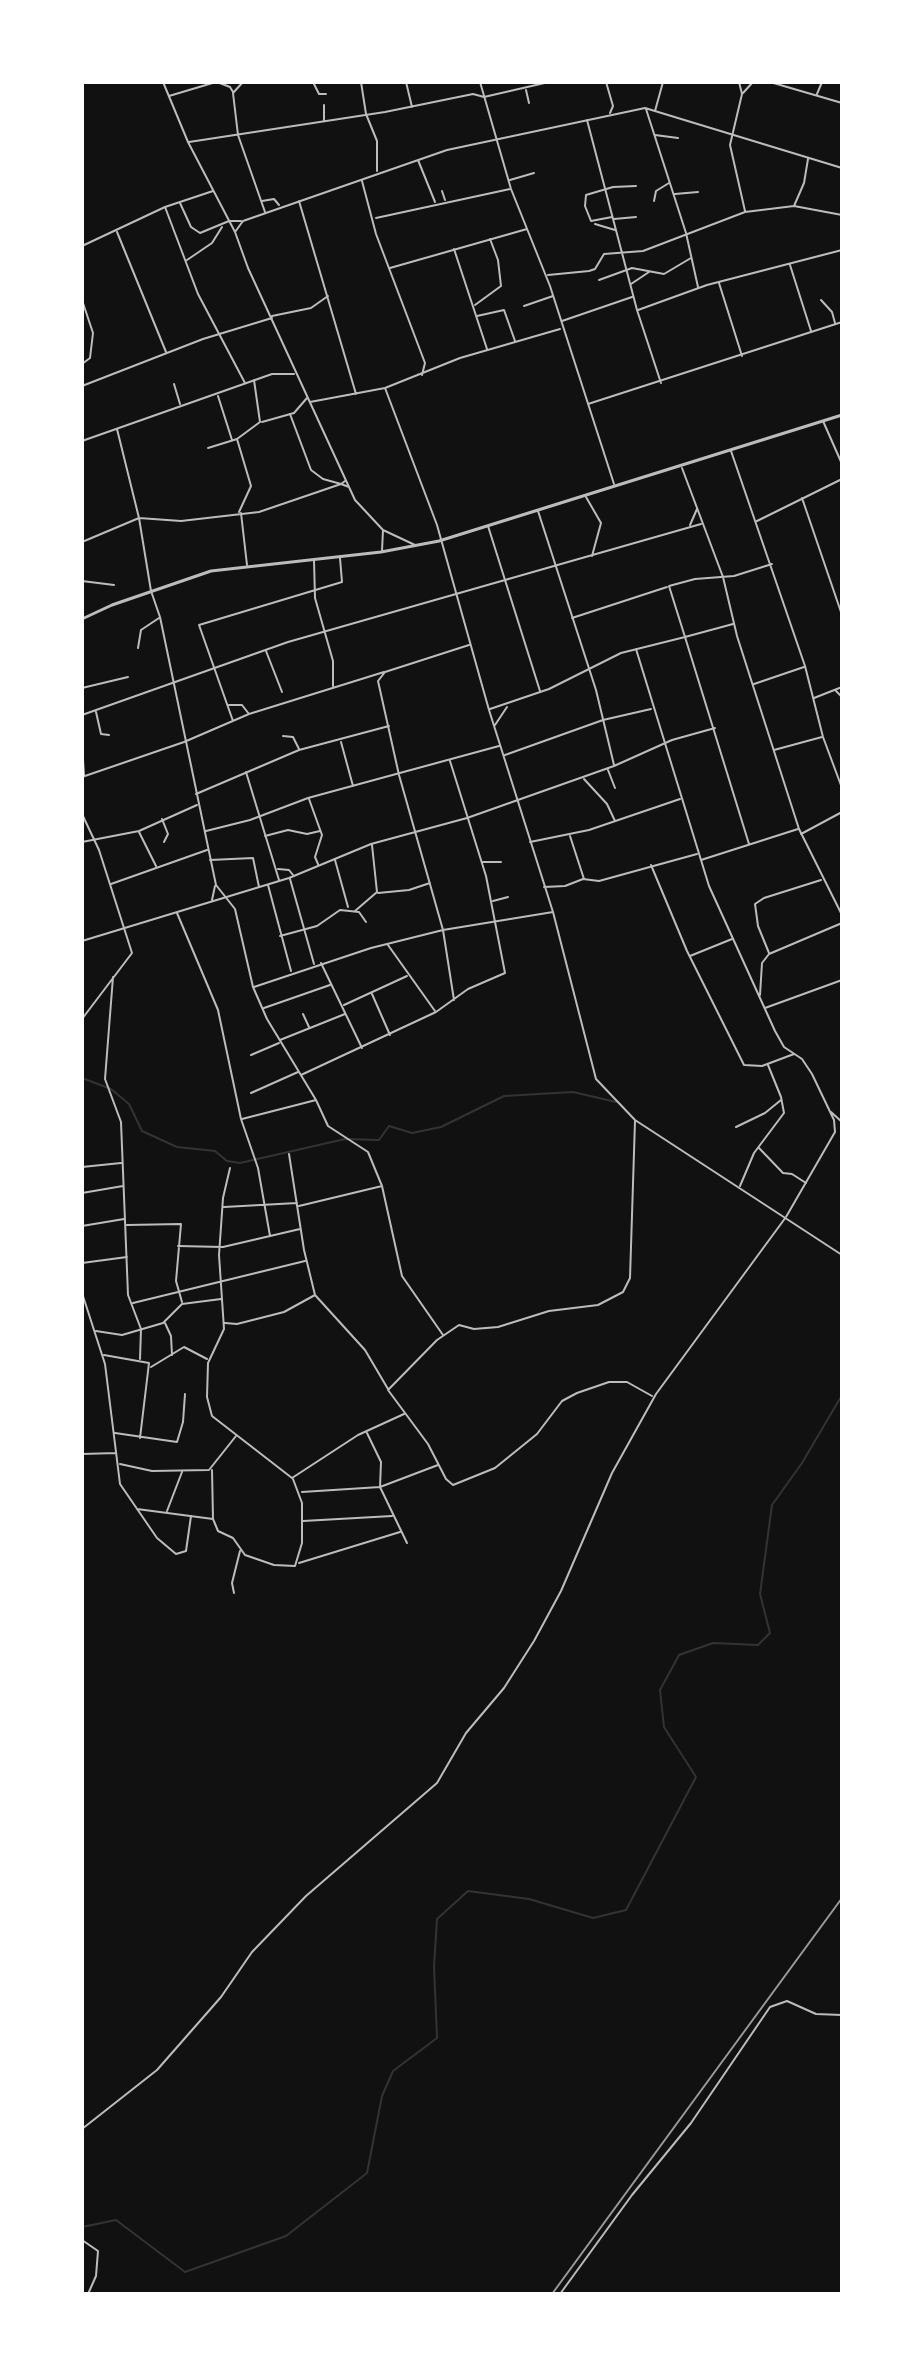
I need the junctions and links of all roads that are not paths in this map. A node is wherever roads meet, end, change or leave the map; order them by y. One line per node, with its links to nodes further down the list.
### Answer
1 (163, 82): 22 (street)
2 (217, 82): 15 (street); 18 (street)
3 (243, 82): 18 (street)
4 (313, 82): 19 (street)
5 (361, 82): 30 (street)
6 (406, 82): 27 (street)
7 (480, 82): 23 (street)
8 (549, 82): 17 (street)
9 (606, 82): 31 (street)
10 (663, 82): 29 (street)
11 (739, 82): 20 (street)
12 (753, 82): 20 (street)
13 (770, 82): 16 (street)
14 (822, 82): 21 (street)
15 (204, 83): 22 (street)
16 (777, 83): 21 (street)
17 (526, 88): 23 (street); 24 (street)
18 (233, 93): 35 (street)
19 (326, 94)
20 (742, 94): 34 (street)
21 (817, 95): 25 (street)
22 (168, 96): 39 (street)
23 (484, 97): 27 (street); 37 (street)
24 (529, 103)
25 (842, 103)
26 (324, 105): 33 (street)
27 (412, 107): 30 (street)
28 (645, 108): 29 (street); 31 (street); 36 (street)
29 (655, 112): 34 (street)
30 (366, 114): 33 (street); 43 (street)
31 (609, 114): 32 (street)
32 (587, 119): 37 (street); 50 (street)
33 (324, 121): 35 (street)
34 (730, 134): 40 (street); 66 (street)
35 (238, 135): 39 (street); 61 (street)
36 (654, 135): 38 (street); 48 (street)
37 (495, 137): 41 (street); 46 (street)
38 (678, 138)
39 (188, 142): 47 (street)
40 (808, 157): 42 (street); 63 (street)
41 (418, 159): 43 (street); 62 (street)
42 (842, 168)
43 (377, 172): 45 (street)
44 (534, 173): 46 (street)
45 (361, 180): 57 (street); 71 (street)
46 (509, 180): 51 (street)
47 (209, 181): 52 (street); 55 (street)
48 (670, 182): 56 (street); 59 (street)
49 (636, 186): 50 (street)
50 (606, 188): 69 (street); 74 (street)
51 (511, 189): 58 (street); 76 (street)
52 (214, 191): 55 (street); 72 (street)
53 (442, 191): 58 (street)
54 (698, 192): 56 (street)
55 (204, 193): 60 (street)
56 (674, 194): 80 (street)
57 (298, 200): 65 (street); 97 (street)
58 (445, 201): 62 (street)
59 (654, 201)
60 (179, 202): 64 (street); 75 (street)
61 (261, 202): 65 (street); 67 (street)
62 (435, 204): 71 (street)
63 (794, 206): 66 (street); 68 (street)
64 (165, 207): 77 (street); 87 (street)
65 (280, 207): 67 (street)
66 (745, 212): 80 (street)
67 (265, 213): 73 (street)
68 (842, 215)
69 (613, 217): 70 (street); 74 (street); 78 (street)
70 (636, 217)
71 (375, 219): 89 (street)
72 (229, 221): 73 (street); 75 (street); 79 (street)
73 (243, 221): 79 (street)
74 (594, 222): 78 (street)
75 (223, 224): 87 (street)
76 (527, 229): 81 (street); 92 (street)
77 (116, 230): 82 (street); 115 (street)
78 (616, 231): 85 (street)
79 (235, 232): 105 (street)
80 (686, 233): 85 (street); 86 (street)
81 (490, 238): 83 (street); 102 (street)
82 (82, 246)
83 (454, 249): 89 (street); 102 (street)
84 (842, 250): 88 (street)
85 (622, 253): 90 (street); 92 (street)
86 (692, 257): 91 (street); 96 (street)
87 (186, 261): 112 (street)
88 (790, 264): 94 (street); 111 (street)
89 (389, 268): 119 (street)
90 (626, 270): 91 (street); 93 (street); 95 (street)
91 (649, 272): 95 (street)
92 (546, 275): 98 (street)
93 (599, 280)
94 (719, 282): 96 (street); 116 (street)
95 (630, 284): 99 (street)
96 (699, 288): 104 (street)
97 (328, 296): 105 (street); 127 (street)
98 (553, 296): 103 (street); 107 (street)
99 (633, 297): 104 (street); 107 (street)
100 (82, 300): 117 (street)
101 (821, 300): 109 (street)
102 (473, 306): 106 (street)
103 (524, 306)
104 (637, 310): 122 (street)
105 (271, 317): 112 (street); 118 (street)
106 (476, 317): 113 (street); 114 (street)
107 (561, 321): 110 (street)
108 (842, 322): 109 (street)
109 (835, 324): 111 (street)
110 (561, 328): 113 (street); 130 (street)
111 (811, 331): 116 (street)
112 (222, 336): 115 (street); 121 (street)
113 (515, 341): 114 (street)
114 (487, 350): 119 (street)
115 (166, 353): 124 (street)
116 (742, 356): 122 (street)
117 (82, 364)
118 (295, 374): 120 (street); 128 (street)
119 (422, 376): 125 (street)
120 (254, 380): 121 (street); 134 (street)
121 (245, 383): 126 (street)
122 (661, 383): 130 (street)
123 (174, 384): 129 (street)
124 (82, 386)
125 (385, 388): 127 (street); 159 (street)
126 (217, 394): 129 (street); 137 (street)
127 (356, 396): 128 (street)
128 (308, 400): 131 (street); 144 (street)
129 (180, 405): 135 (street)
130 (587, 405): 146 (street)
131 (290, 414): 134 (street); 145 (street)
132 (842, 415): 133 (street)
133 (823, 420): 140 (street); 141 (street)
134 (260, 422): 136 (street)
135 (117, 429): 138 (street); 153 (street)
136 (237, 439): 137 (street); 152 (street)
137 (232, 440): 139 (street)
138 (82, 441)
139 (208, 448)
140 (731, 450): 142 (street); 154 (street)
141 (842, 464)
142 (682, 467): 146 (street); 150 (street)
143 (842, 479): 149 (street)
144 (346, 480): 145 (street); 147 (street)
145 (341, 484): 147 (street); 152 (street)
146 (614, 485): 148 (street)
147 (350, 487): 158 (street)
148 (585, 495): 151 (street); 165 (street)
149 (802, 498): 154 (street); 177 (street)
150 (697, 509): 155 (street); 157 (street)
151 (538, 510): 156 (street); 168 (street)
152 (240, 513): 153 (street); 167 (street)
153 (139, 518): 160 (street); 174 (street)
154 (756, 521): 166 (street)
155 (701, 524): 157 (street); 169 (street)
156 (487, 525): 159 (street); 171 (street)
157 (690, 526): 165 (street)
158 (383, 530): 161 (street); 162 (street)
159 (439, 541): 161 (street); 176 (street)
160 (82, 542)
161 (416, 546): 162 (street)
162 (381, 552): 163 (street)
163 (340, 557): 164 (street); 175 (street)
164 (314, 558): 167 (street); 175 (street)
165 (591, 558): 168 (street)
166 (772, 564): 169 (street); 188 (street)
167 (247, 567): 174 (street)
168 (557, 567): 171 (street); 179 (street)
169 (723, 577): 173 (street); 181 (street)
170 (82, 581): 172 (street)
171 (504, 581): 176 (street); 202 (street)
172 (114, 585)
173 (669, 586): 179 (street); 183 (street)
174 (151, 591): 178 (street); 180 (street)
175 (315, 591): 182 (street); 189 (street)
176 (456, 595): 182 (street); 184 (street)
177 (842, 615)
178 (160, 617): 185 (street); 194 (street)
179 (572, 618): 190 (street)
180 (82, 619)
181 (734, 624): 183 (street); 196 (street)
182 (325, 632): 187 (street); 197 (street)
183 (685, 637): 186 (street); 216 (street)
184 (470, 644): 191 (street); 208 (street)
185 (138, 648)
186 (636, 649): 190 (street); 207 (street)
187 (265, 650): 189 (street); 201 (street)
188 (805, 666): 196 (street); 204 (street)
189 (215, 667): 194 (street); 205 (street)
190 (588, 670): 202 (street); 212 (street)
191 (385, 672): 192 (street); 195 (street)
192 (368, 676): 195 (street); 197 (street)
193 (128, 677): 199 (street)
194 (173, 681): 209 (street); 221 (street)
195 (378, 681): 214 (street)
196 (752, 685): 226 (street)
197 (333, 687): 210 (street)
198 (842, 687): 200 (street)
199 (82, 688)
200 (835, 690): 203 (street); 204 (street)
201 (282, 692)
202 (541, 692): 206 (street)
203 (842, 697)
204 (813, 699): 219 (street)
205 (228, 705): 210 (street); 213 (street)
206 (508, 705): 208 (street); 215 (street)
207 (654, 709): 212 (street); 223 (street)
208 (489, 710): 215 (street)
209 (95, 711): 211 (street); 217 (street)
210 (249, 714): 213 (street)
211 (82, 715)
212 (603, 720): 227 (street); 229 (street)
213 (233, 722): 221 (street)
214 (390, 725): 220 (street); 232 (street)
215 (494, 726): 224 (street)
216 (715, 728): 223 (street); 262 (street)
217 (109, 735)
218 (283, 736): 225 (street)
219 (823, 737): 226 (street); 237 (street)
220 (341, 741): 225 (street); 235 (street)
221 (184, 742): 233 (street); 238 (street)
222 (82, 744): 233 (street)
223 (663, 744): 229 (street); 240 (street)
224 (500, 745): 227 (street); 228 (street)
225 (299, 750): 231 (street)
226 (774, 750): 249 (street)
227 (504, 755): 241 (street)
228 (450, 761): 232 (street); 247 (street)
229 (614, 766): 230 (street)
230 (608, 769): 234 (street); 236 (street)
231 (246, 771): 238 (street); 245 (street)
232 (399, 775): 235 (street); 253 (street)
233 (83, 777)
234 (583, 778): 241 (street); 248 (street)
235 (353, 787): 239 (street)
236 (615, 788)
237 (842, 788)
238 (196, 794): 242 (street)
239 (308, 798): 245 (street); 250 (street)
240 (680, 799): 248 (street); 264 (street)
241 (518, 800): 247 (street); 260 (street)
242 (198, 804): 246 (street); 252 (street)
243 (842, 812): 255 (street)
244 (82, 814): 257 (street)
245 (258, 817): 252 (street); 256 (street)
246 (161, 818): 251 (street); 259 (street)
247 (467, 818): 253 (street); 268 (street)
248 (616, 822): 254 (street)
249 (799, 829): 255 (street); 262 (street)
250 (321, 830): 256 (street); 270 (street)
251 (139, 831): 257 (street); 272 (street)
252 (204, 831): 263 (street)
253 (415, 832): 261 (street); 279 (street)
254 (570, 834): 260 (street); 276 (street)
255 (801, 834): 277 (street)
256 (265, 836): 273 (street)
257 (94, 839): 258 (street); 280 (street)
258 (82, 842)
259 (164, 842)
260 (529, 842): 283 (street)
261 (371, 844): 265 (street); 285 (street)
262 (749, 844): 267 (street)
263 (208, 850): 266 (street); 272 (street)
264 (698, 853): 267 (street); 271 (street)
265 (335, 858): 270 (street); 290 (street)
266 (209, 860): 281 (street); 284 (street)
267 (701, 860): 302 (street)
268 (482, 862): 269 (street); 288 (street)
269 (501, 862)
270 (318, 865): 274 (street)
271 (651, 865): 276 (street); 306 (street)
272 (156, 867): 280 (street)
273 (276, 869): 274 (street); 278 (street)
274 (294, 876): 275 (street)
275 (289, 878): 278 (street); 300 (street)
276 (584, 879): 283 (street)
277 (823, 880): 294 (street); 305 (street)
278 (280, 881): 282 (street)
279 (430, 883): 285 (street); 299 (street)
280 (110, 884): 298 (street)
281 (216, 885): 287 (street); 289 (street)
282 (268, 885): 284 (street); 301 (street)
283 (543, 887): 293 (street)
284 (259, 888): 287 (street)
285 (377, 894): 291 (street)
286 (508, 897): 288 (street)
287 (228, 898): 289 (street); 314 (street)
288 (492, 901): 296 (street)
289 (211, 902): 292 (street)
290 (348, 909): 291 (street); 300 (street)
291 (355, 911): 295 (street)
292 (176, 912): 298 (street); 337 (street)
293 (553, 912): 296 (street); 338 (street)
294 (842, 915)
295 (366, 922)
296 (495, 923): 299 (street); 317 (street)
297 (842, 923): 305 (street)
298 (125, 929): 303 (street); 311 (street)
299 (443, 930): 304 (street); 317 (street)
300 (303, 931): 301 (street); 308 (street)
301 (280, 936): 309 (street)
302 (734, 938): 306 (street); 316 (street)
303 (82, 941)
304 (388, 944): 307 (street); 310 (street)
305 (769, 954): 316 (street)
306 (690, 956): 331 (street)
307 (321, 962): 308 (street); 313 (street)
308 (314, 964): 309 (street)
309 (291, 972): 314 (street)
310 (407, 976): 315 (street); 321 (street)
311 (113, 977): 324 (street); 343 (street)
312 (842, 980): 319 (street)
313 (331, 985): 318 (street); 320 (street)
314 (253, 987): 320 (street)
315 (371, 993): 318 (street); 326 (street)
316 (760, 998): 319 (street)
317 (454, 1000): 321 (street)
318 (343, 1006): 323 (street)
319 (764, 1008): 329 (street)
320 (262, 1009): 327 (street)
321 (436, 1012): 326 (street)
322 (303, 1014): 325 (street)
323 (347, 1014): 325 (street); 328 (street)
324 (82, 1019)
325 (309, 1028): 327 (street)
326 (390, 1035): 328 (street)
327 (279, 1042): 330 (street); 332 (street)
328 (362, 1048): 332 (street)
329 (794, 1054): 331 (street); 336 (street)
330 (251, 1055)
331 (767, 1063): 334 (street)
332 (300, 1073): 333 (street); 335 (street)
333 (251, 1093)
334 (782, 1099): 340 (street); 341 (street)
335 (316, 1100): 337 (street); 348 (street)
336 (830, 1111): 339 (street); 346 (street)
337 (241, 1119): 351 (street)
338 (635, 1120): 349 (street); 377 (street)
339 (842, 1122)
340 (736, 1127)
341 (758, 1147): 346 (street); 349 (street)
342 (289, 1154): 352 (street)
343 (122, 1163): 344 (street); 347 (street)
344 (82, 1167)
345 (230, 1168): 353 (street)
346 (807, 1184): 354 (street)
347 (123, 1186): 350 (street); 355 (street)
348 (382, 1186): 352 (street); 377 (street)
349 (739, 1187): 354 (street)
350 (82, 1193)
351 (264, 1204): 352 (street); 353 (street); 359 (street)
352 (298, 1205): 358 (street)
353 (223, 1207): 361 (street)
354 (786, 1217): 362 (street); 385 (street)
355 (125, 1219): 356 (street); 357 (street)
356 (126, 1225): 360 (street); 363 (street)
357 (82, 1226)
358 (301, 1229): 359 (street); 364 (street)
359 (270, 1236): 361 (street)
360 (178, 1246): 361 (street); 367 (street)
361 (219, 1246): 366 (street)
362 (842, 1255)
363 (127, 1257): 365 (street); 371 (street)
364 (306, 1261): 366 (street); 369 (street)
365 (82, 1263)
366 (221, 1282): 367 (street); 370 (street)
367 (179, 1290): 371 (street); 372 (street)
368 (82, 1293): 376 (street)
369 (315, 1295): 374 (street); 383 (street)
370 (221, 1299): 372 (street); 374 (street)
371 (131, 1303): 375 (street)
372 (182, 1304): 373 (street)
373 (165, 1322): 375 (street); 379 (street)
374 (223, 1323): 381 (street)
375 (141, 1329): 376 (street); 380 (street)
376 (94, 1331): 378 (street)
377 (443, 1335): 383 (street)
378 (103, 1355): 380 (street); 388 (street)
379 (172, 1357): 381 (street); 382 (street)
380 (140, 1359): 382 (street)
381 (209, 1360): 389 (street)
382 (150, 1368): 390 (street)
383 (388, 1390): 386 (street)
384 (185, 1394): 390 (street)
385 (654, 1397): 394 (street); 412 (street)
386 (405, 1414): 387 (street); 394 (street)
387 (366, 1431): 397 (street); 398 (street)
388 (114, 1432): 390 (street); 391 (street)
389 (238, 1435): 395 (street); 397 (street)
390 (140, 1438)
391 (117, 1453): 392 (street); 393 (street)
392 (82, 1454)
393 (119, 1464): 396 (street); 400 (street)
394 (439, 1464): 398 (street)
395 (212, 1469): 396 (street); 404 (street)
396 (182, 1471): 401 (street)
397 (292, 1478): 399 (street)
398 (380, 1487): 399 (street); 402 (street)
399 (300, 1492): 405 (street)
400 (137, 1509): 401 (street); 403 (street)
401 (167, 1512): 403 (street)
402 (394, 1515): 405 (street); 406 (street)
403 (191, 1516): 404 (street)
404 (213, 1519): 408 (street)
405 (302, 1521): 409 (street)
406 (402, 1531): 407 (street); 409 (street)
407 (407, 1543)
408 (240, 1550): 409 (street); 410 (street)
409 (298, 1563)
410 (234, 1593)
411 (842, 2015): 415 (street)
412 (82, 2129)
413 (82, 2240): 414 (street)
414 (88, 2294)
415 (560, 2294)

